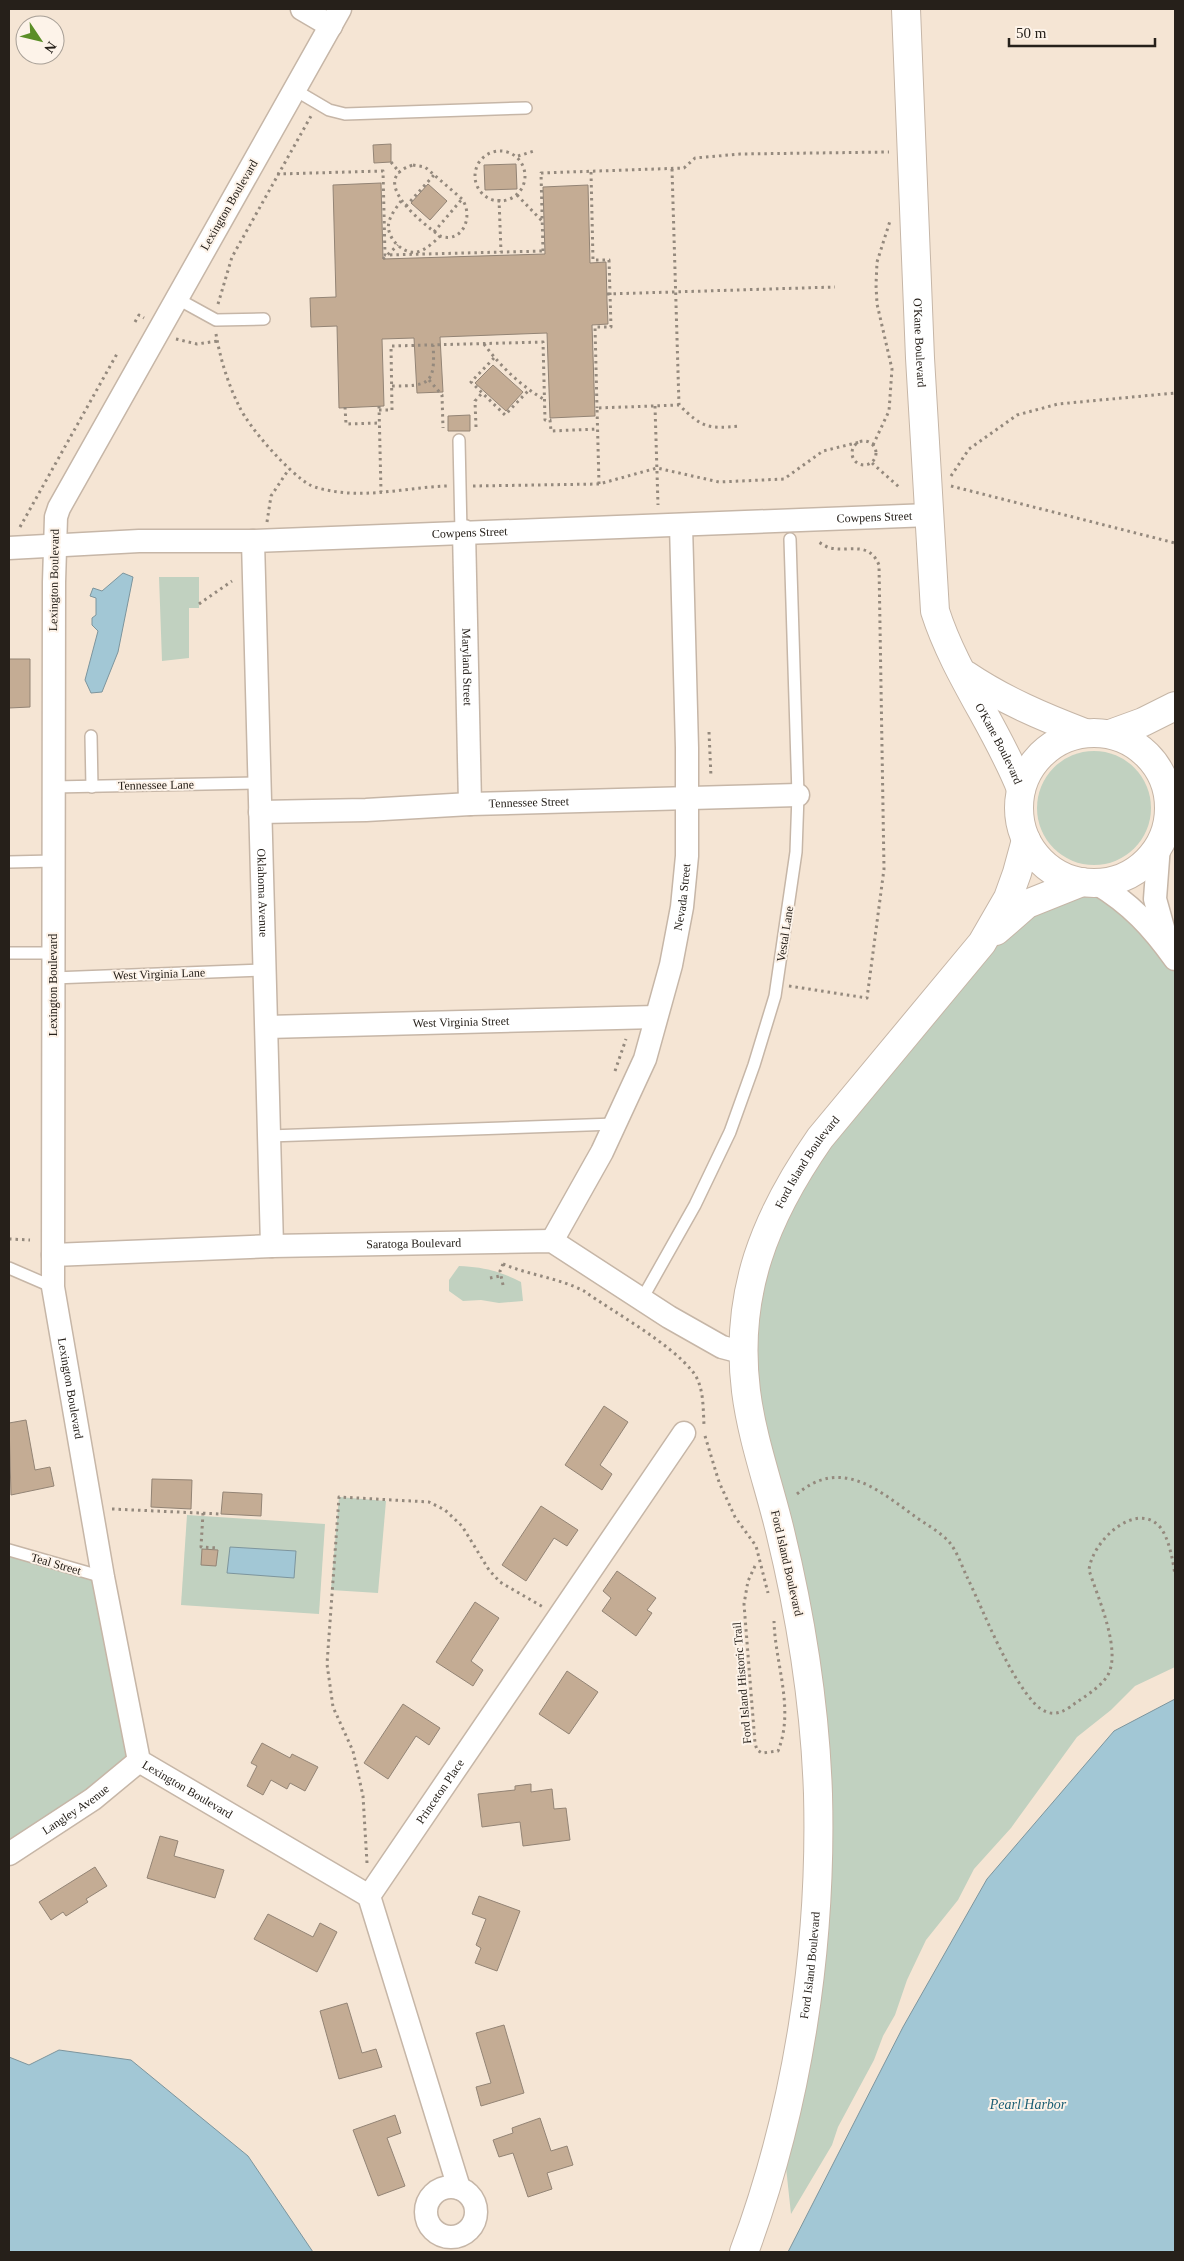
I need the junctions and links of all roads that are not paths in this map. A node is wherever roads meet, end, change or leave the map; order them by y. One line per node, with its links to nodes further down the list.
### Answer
1 (302, 9): 3 (street)
2 (906, 9): 9 (street, O'Kane Boulevard)
3 (336, 17): 4 (street, Lexington Boulevard)
4 (294, 90): 5 (lane); 6 (street, Lexington Boulevard)
5 (526, 108)
6 (176, 298): 7 (lane); 14 (street, Lexington Boulevard)
7 (264, 319)
8 (459, 440): 11 (lane)
9 (930, 515): 10 (street, Cowpens Street); 16 (street, O'Kane Boulevard)
10 (681, 525): 11 (street, Cowpens Street); 26 (street, Nevada Street)
11 (463, 532): 13 (street, Cowpens Street); 28 (street, Maryland Street)
12 (790, 539): 25 (lane, Vestal Lane)
13 (252, 541): 14 (street, Cowpens Street); 21 (street, Oklahoma Avenue)
14 (54, 545): 15 (street, Cowpens Street); 22 (street, Lexington Boulevard)
15 (14, 548)
16 (960, 672): 18 (street, O'Kane Boulevard); 24 (street, O'Kane Boulevard)
17 (1175, 706): 18 (street)
18 (1098, 734): 24 (street); 27 (street)
19 (90, 736): 23 (lane)
20 (1175, 763): 27 (street)
21 (260, 782): 23 (lane, Tennessee Lane); 29 (street, Oklahoma Avenue)
22 (53, 787): 23 (lane, Tennessee Lane); 32 (street, Lexington Boulevard)
23 (92, 787)
24 (1021, 789): 30 (street)
25 (798, 795): 26 (street, Tennessee Street); 50 (lane, Vestal Lane)
26 (687, 799): 28 (street, Tennessee Street); 41 (street, Nevada Street)
27 (1168, 799): 31 (street)
28 (470, 804): 29 (street, Tennessee Street)
29 (260, 812): 39 (street, Oklahoma Avenue)
30 (1026, 840): 34 (street); 35 (street, Ford Island Boulevard)
31 (1158, 845): 34 (street); 38 (street)
32 (53, 861): 33 (lane); 36 (street, Lexington Boulevard)
33 (9, 862)
34 (1089, 882): 35 (street, Ford Island Boulevard); 38 (street)
35 (982, 943): 51 (street, Ford Island Boulevard)
36 (53, 952): 37 (lane); 40 (street, Lexington Boulevard)
37 (9, 953)
38 (1172, 955)
39 (265, 970): 40 (lane, West Virginia Lane); 42 (street, Oklahoma Avenue)
40 (53, 978): 47 (street, Lexington Boulevard)
41 (656, 1017): 42 (street, West Virginia Street); 43 (street, Nevada Street)
42 (266, 1027): 44 (street, Oklahoma Avenue)
43 (616, 1124): 44 (lane); 45 (street, Nevada Street)
44 (269, 1136): 46 (street, Oklahoma Avenue)
45 (552, 1241): 46 (street, Saratoga Boulevard); 50 (street)
46 (272, 1246): 47 (street, Saratoga Boulevard)
47 (53, 1255): 49 (street, Lexington Boulevard)
48 (9, 1268): 49 (lane)
49 (53, 1287): 54 (street, Lexington Boulevard)
50 (642, 1299): 51 (street)
51 (745, 1353): 59 (street, Ford Island Boulevard)
52 (684, 1433): 57 (street, Princeton Place)
53 (9, 1550): 54 (lane, Teal Street)
54 (103, 1577): 55 (street, Lexington Boulevard)
55 (138, 1761): 56 (street, Langley Avenue); 57 (street, Lexington Boulevard)
56 (9, 1854)
57 (369, 1896): 58 (street)
58 (459, 2188)
59 (744, 2252)

